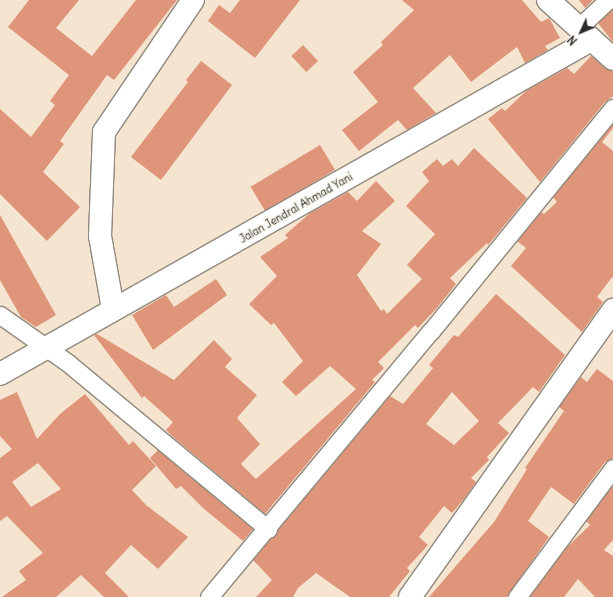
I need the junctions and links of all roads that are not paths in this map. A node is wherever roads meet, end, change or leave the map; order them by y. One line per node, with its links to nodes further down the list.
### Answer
1 (193, 0): 7 (main road)
2 (548, 0): 4 (main road)
3 (608, 0): 4 (street)
4 (585, 34): 5 (main road); 7 (main road, Jalan Jendral Ahmad Yani)
5 (613, 59)
6 (613, 108): 13 (street)
7 (113, 309): 10 (main road, Jalan Jendral Ahmad Yani)
8 (613, 310): 15 (main road)
9 (0, 315): 10 (street)
10 (46, 348): 11 (main road, Jalan Jendral Ahmad Yani); 13 (street)
11 (0, 374)
12 (613, 468): 16 (street)
13 (268, 529): 14 (street)
14 (209, 597)
15 (410, 597)
16 (517, 597)

